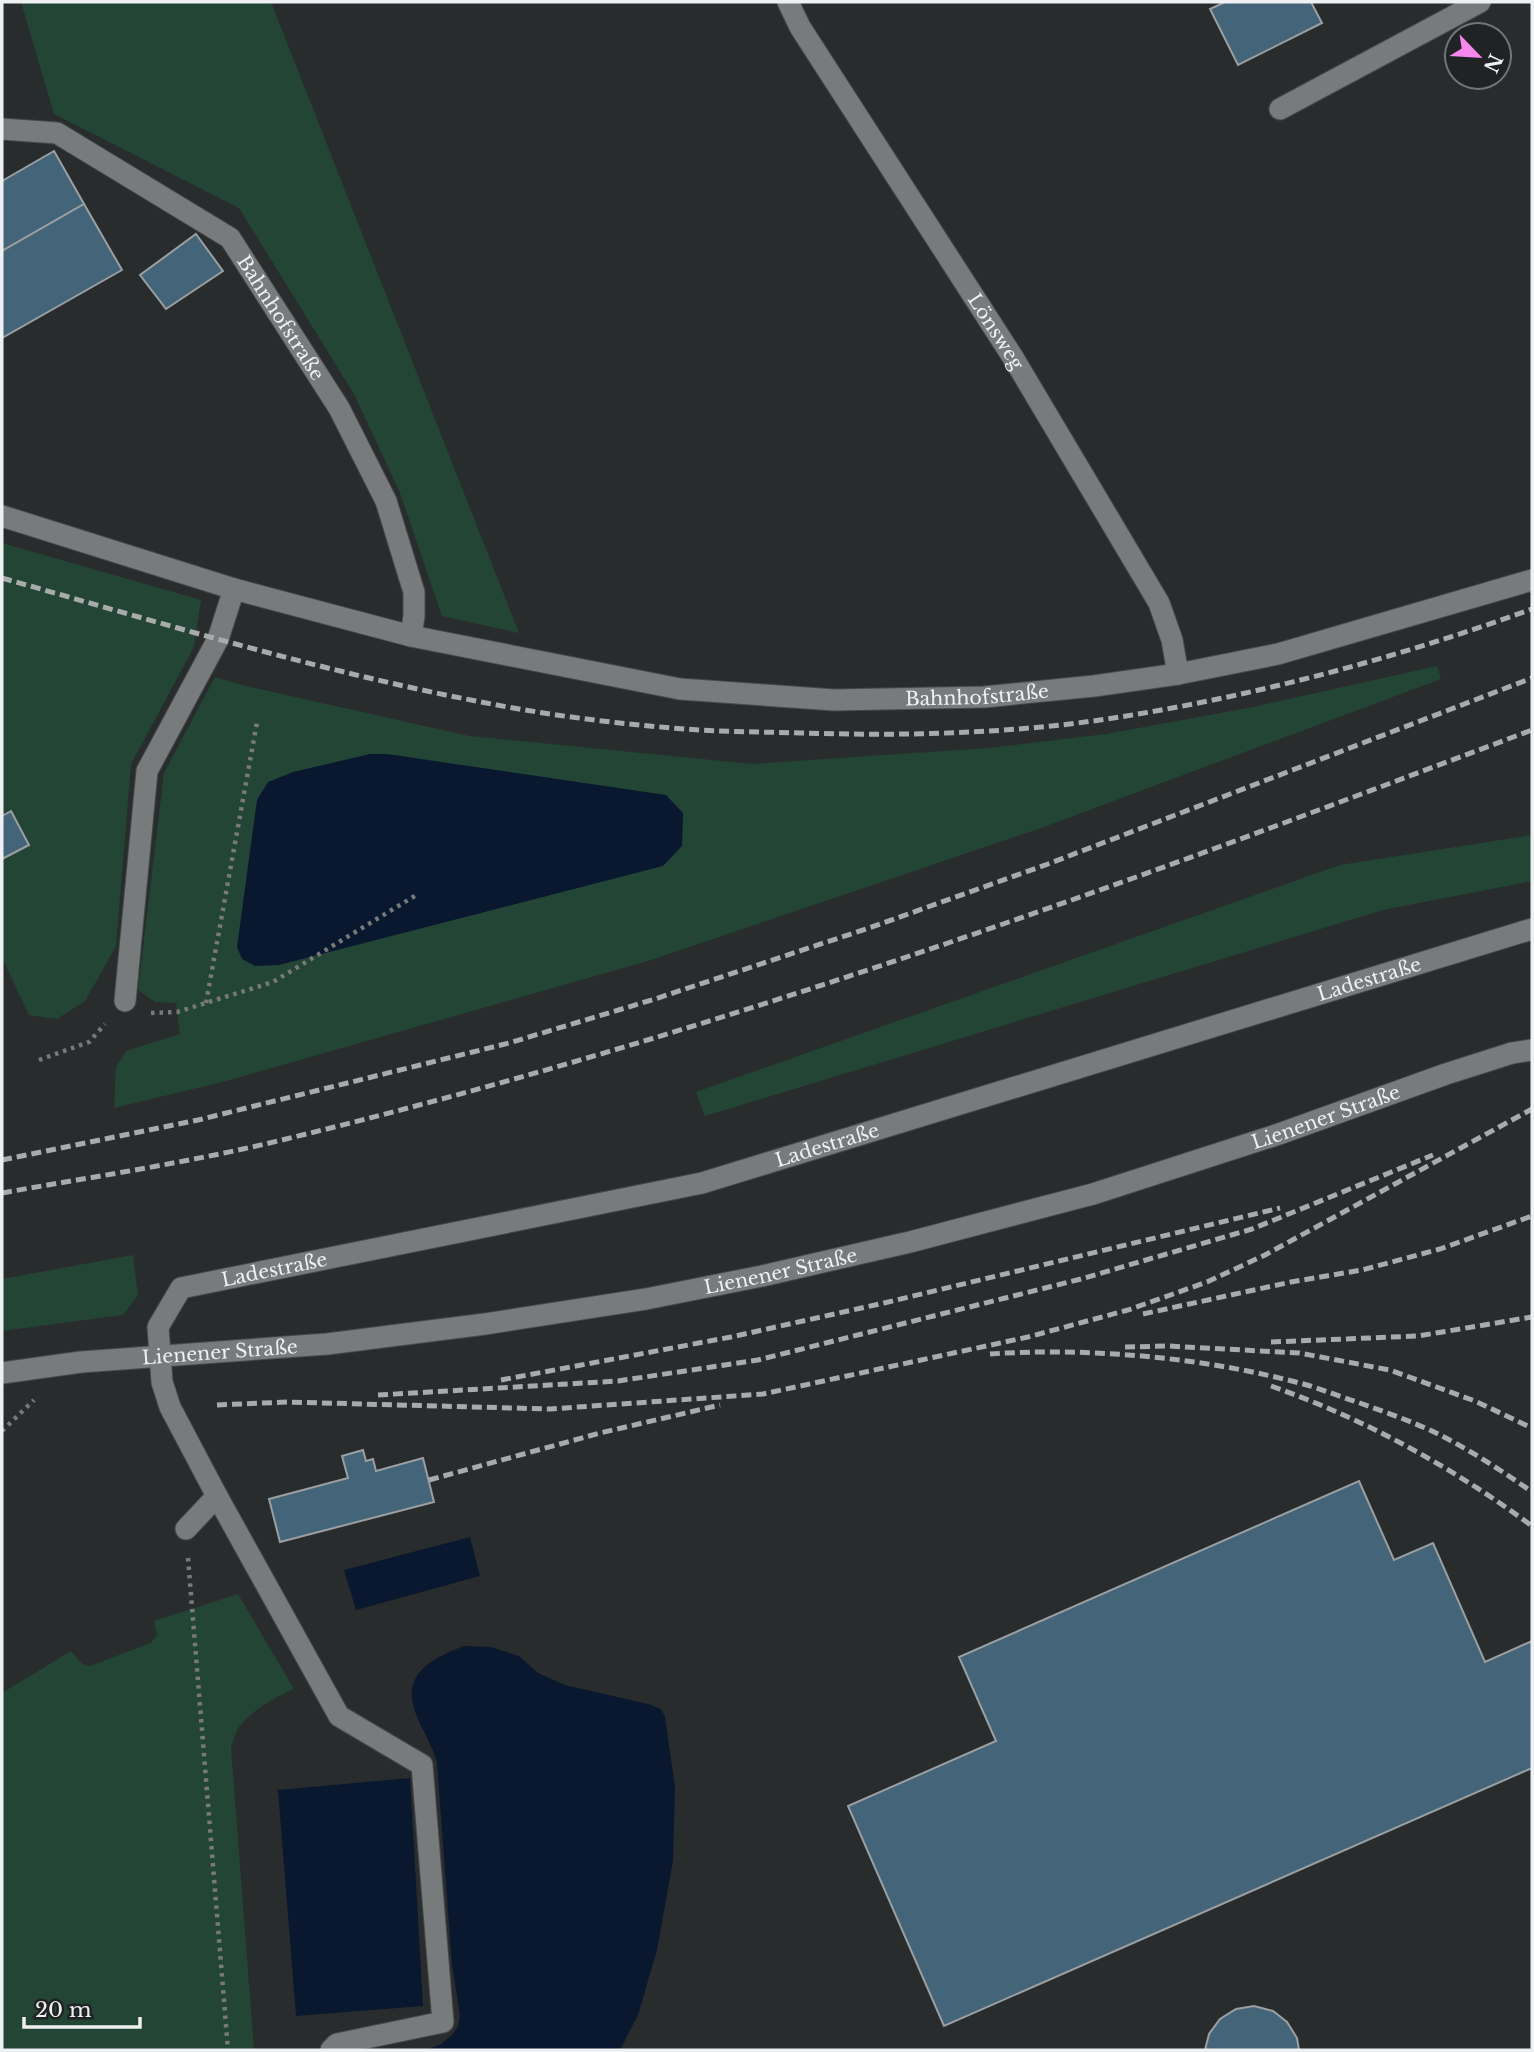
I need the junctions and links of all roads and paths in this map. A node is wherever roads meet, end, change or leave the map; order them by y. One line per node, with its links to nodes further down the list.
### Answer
1 (788, 2): 9 (street, Lönsweg)
2 (1480, 2): 3 (street)
3 (1280, 109)
4 (2, 129): 8 (street, Bahnhofstraße)
5 (2, 516): 7 (street, Bahnhofstraße)
6 (1532, 580): 9 (street, Bahnhofstraße)
7 (234, 589): 8 (street, Bahnhofstraße); 13 (street)
8 (411, 636): 9 (street, Bahnhofstraße)
9 (1178, 674)
10 (257, 722): 14 (path)
11 (418, 894): 14 (path)
12 (1532, 929): 17 (street, Ladestraße)
13 (125, 1002): 14 (path); 16 (path)
14 (206, 1003)
15 (1532, 1050): 17 (street, Lienener Straße)
16 (39, 1060)
17 (160, 1355): 18 (street, Lienener Straße); 19 (street, Ladestraße)
18 (2, 1373)
19 (216, 1496): 20 (street); 22 (street, Ladestraße)
20 (186, 1529): 21 (path)
21 (228, 2050)
22 (331, 2050)

